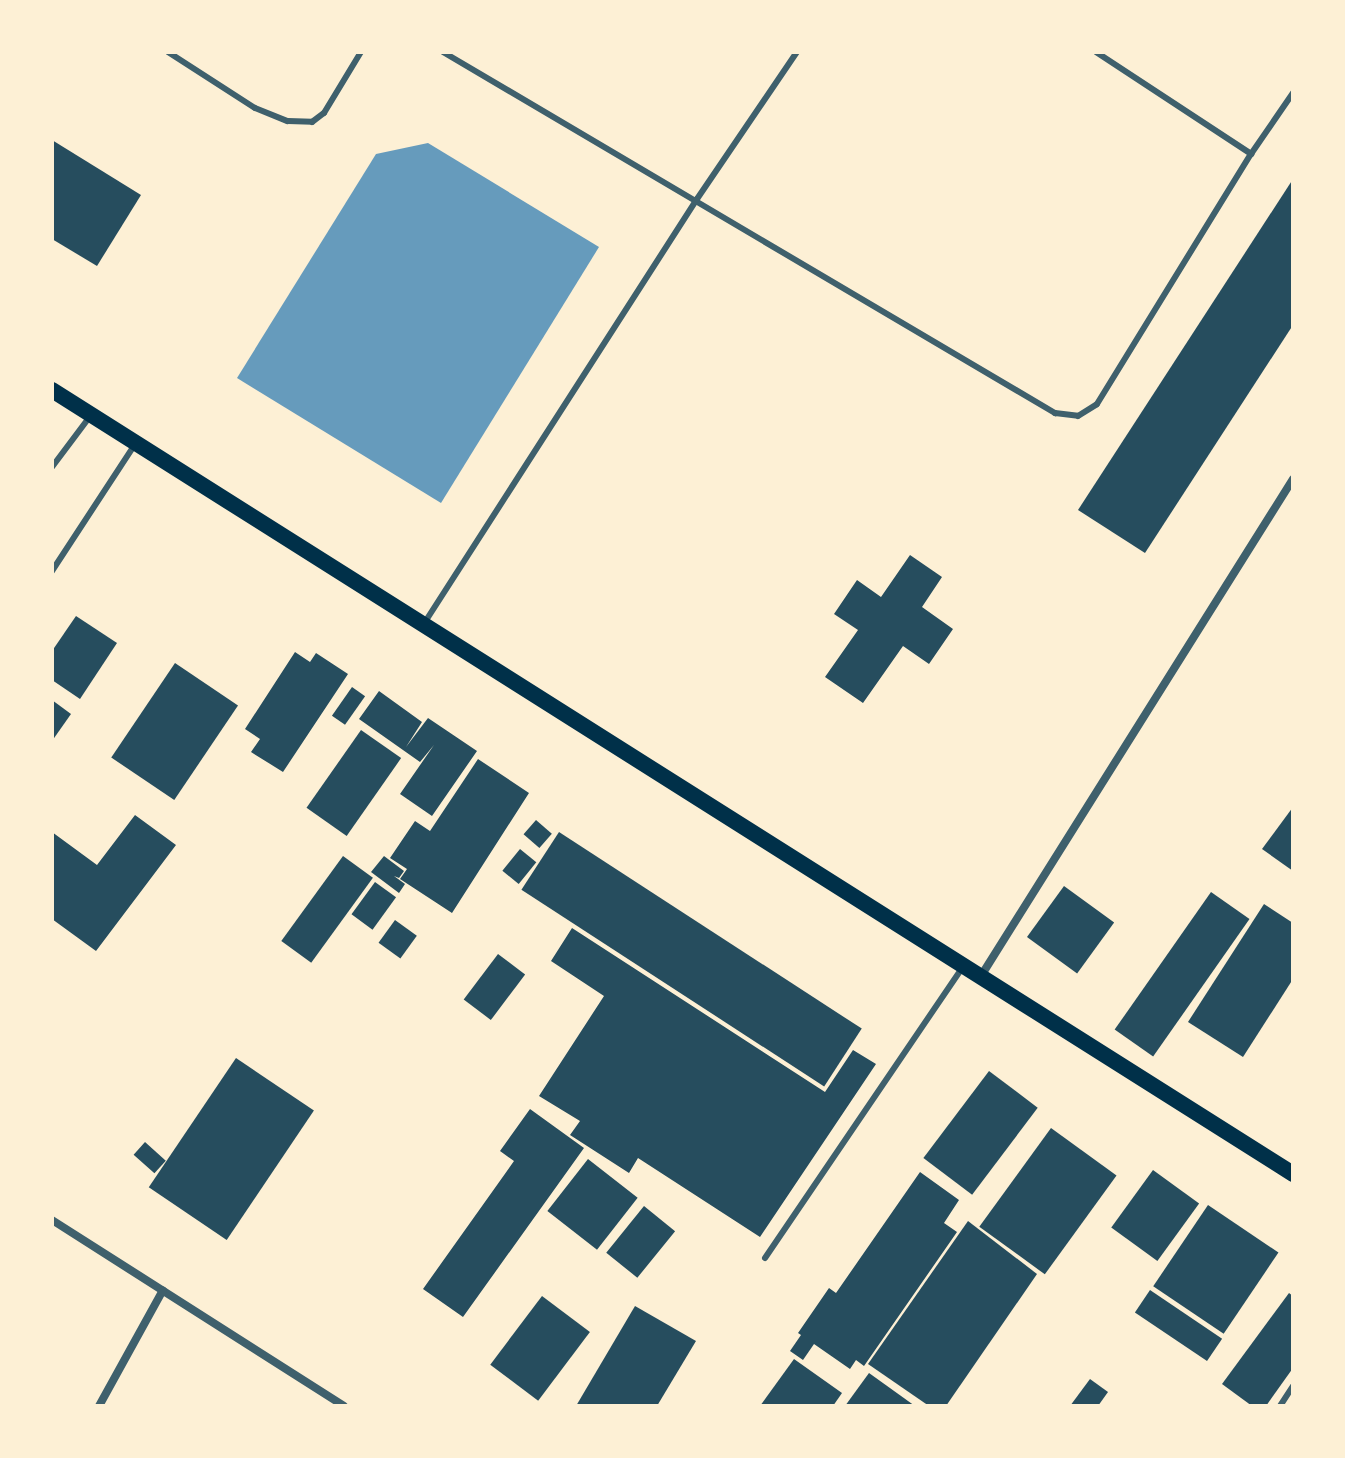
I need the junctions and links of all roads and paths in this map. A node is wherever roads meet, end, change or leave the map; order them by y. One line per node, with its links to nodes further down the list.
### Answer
1 (168, 52): 2 (lane)
2 (361, 52)
3 (443, 52): 8 (lane)
4 (797, 52): 8 (lane)
5 (1096, 52): 7 (lane)
6 (1293, 93): 7 (lane)
7 (1251, 154): 8 (lane)
8 (697, 199): 15 (lane)
9 (52, 390): 10 (main road)
10 (91, 415): 11 (main road); 12 (lane)
11 (137, 441): 14 (lane); 15 (main road)
12 (52, 467)
13 (1293, 479): 17 (street)
14 (52, 571)
15 (424, 623): 16 (main road)
16 (964, 965): 17 (main road); 20 (lane)
17 (981, 976): 18 (main road)
18 (1293, 1174)
19 (52, 1220): 21 (street)
20 (765, 1258)
21 (163, 1290): 23 (street); 24 (street)
22 (1293, 1386): 25 (lane)
23 (99, 1406)
24 (344, 1406)
25 (1280, 1406)

